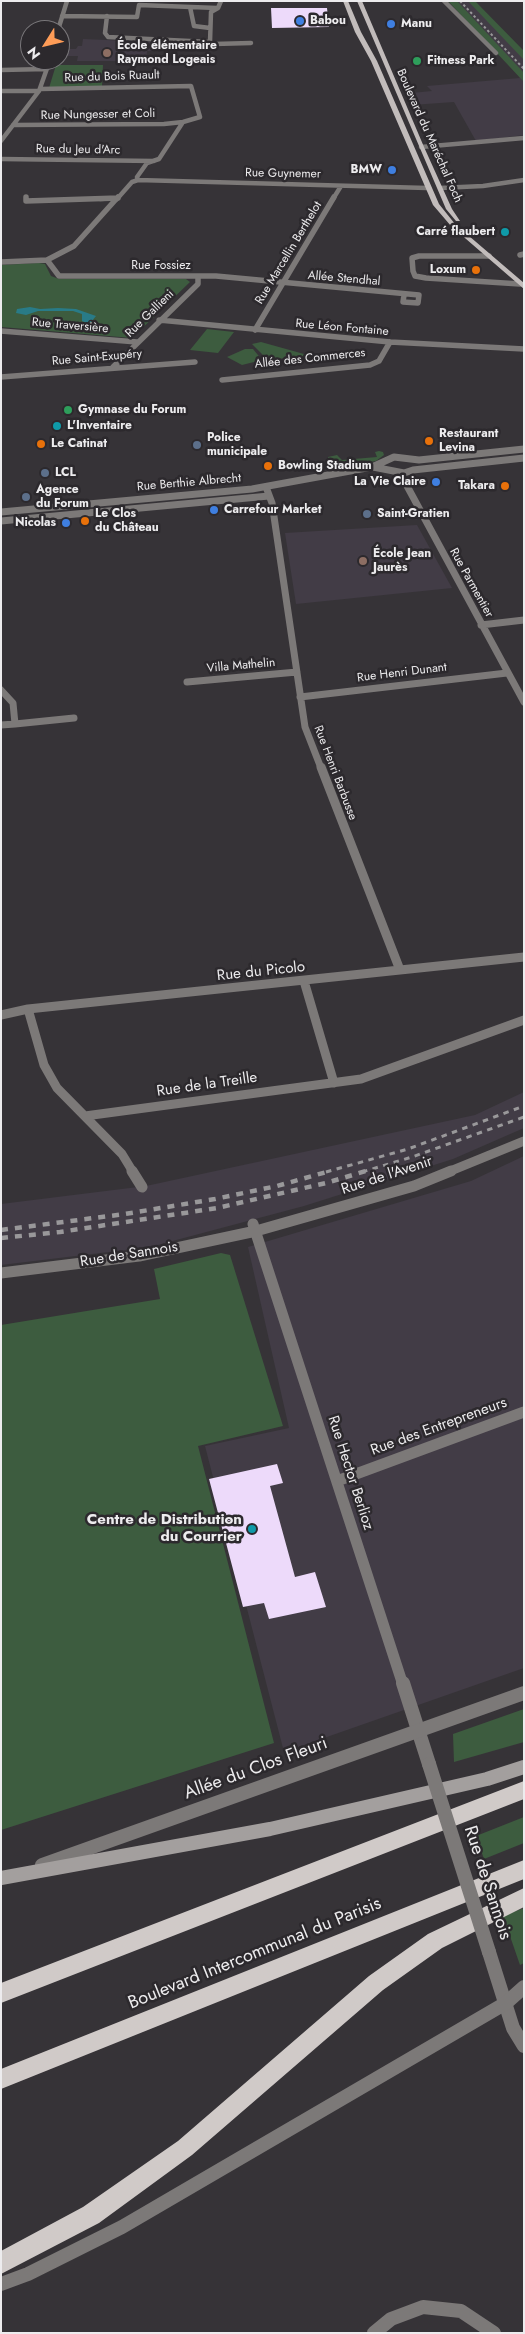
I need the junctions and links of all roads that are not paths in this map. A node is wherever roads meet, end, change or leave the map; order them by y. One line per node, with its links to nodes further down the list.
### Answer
1 (67, 1): 10 (street)
2 (221, 1): 8 (street)
3 (345, 1): 16 (main road)
4 (351, 1): 9 (main road); 16 (main road)
5 (359, 1): 9 (main road)
6 (444, 1): 17 (street)
7 (190, 7): 8 (street); 11 (street); 13 (street)
8 (218, 8): 13 (street)
9 (362, 14): 27 (main road, Boulevard du Maréchal Foch)
10 (62, 16): 11 (street); 12 (street)
11 (107, 16): 14 (street)
12 (61, 20)
13 (210, 28): 14 (street)
14 (210, 42): 15 (street)
15 (251, 43)
16 (366, 47): 33 (main road, Boulevard du Maréchal Foch)
17 (496, 53)
18 (1, 70): 19 (street)
19 (20, 70)
20 (47, 70): 21 (street)
21 (39, 90): 22 (street, Rue du Bois Ruault); 23 (street, Rue du Bois Ruault); 24 (street)
22 (1, 91)
23 (183, 122): 24 (street, Rue Nungesser et Coli); 29 (street)
24 (13, 125): 26 (street)
25 (524, 138): 27 (street)
26 (1, 141)
27 (420, 147): 34 (main road, Boulevard du Maréchal Foch)
28 (1, 159): 29 (street, Rue du Jeu d'Arc)
29 (155, 161): 30 (street)
30 (138, 180): 32 (street, Rue Guynemer); 36 (street)
31 (524, 180): 34 (street)
32 (340, 186): 33 (street, Rue Guynemer); 42 (street, Rue Marcellin Berthelot)
33 (427, 188): 37 (main road, Boulevard du Maréchal Foch)
34 (440, 188): 38 (main road, Boulevard du Maréchal Foch)
35 (26, 197): 36 (street)
36 (118, 198): 39 (street)
37 (488, 256): 43 (main road, Boulevard du Maréchal Foch); 43 (street)
38 (501, 257)
39 (47, 260): 40 (street); 41 (street, Rue Fossiez)
40 (1, 262)
41 (198, 276): 42 (street, Rue Fossiez); 45 (street, Rue Gallieni)
42 (282, 284): 44 (street, Allée Stendhal); 46 (street, Rue Marcellin Berthelot)
43 (522, 285)
44 (404, 295)
45 (159, 320): 46 (street, Rue Léon Fontaine); 48 (street, Rue Gallieni)
46 (254, 330): 49 (street, Rue Léon Fontaine)
47 (1, 331): 48 (street, Rue Traversière)
48 (137, 342): 52 (street, Rue Gallieni)
49 (390, 342): 50 (street, Rue Léon Fontaine); 54 (street, Allée des Commerces)
50 (524, 349)
51 (195, 362): 52 (street, Rue Saint-Exupéry)
52 (113, 367): 53 (street, Rue Saint-Exupéry)
53 (1, 377)
54 (222, 380)
55 (524, 449): 56 (street, Rue Berthie Albrecht)
56 (490, 452): 57 (street, Rue Berthie Albrecht); 58 (street, Rue Berthie Albrecht)
57 (524, 456): 60 (street, Rue Berthie Albrecht)
58 (411, 460): 59 (street, Rue Berthie Albrecht); 60 (street)
59 (382, 466): 61 (street, Rue Berthie Albrecht); 62 (street, Rue Berthie Albrecht)
60 (413, 470): 61 (street, Rue Berthie Albrecht)
61 (400, 473): 67 (street, Rue Parmentier)
62 (266, 487): 63 (street, Rue Henri Barbusse); 64 (street, Rue Berthie Albrecht)
63 (269, 496): 65 (street, Rue Berthie Albrecht); 68 (street, Rue Henri Barbusse)
64 (3, 511)
65 (1, 521)
66 (524, 620): 67 (street)
67 (481, 625): 69 (street, Rue Parmentier)
68 (297, 672): 70 (street, Villa Mathelin); 72 (street, Rue Henri Barbusse)
69 (507, 673): 72 (street, Rue Henri Dunant); 73 (street, Rue Parmentier)
70 (187, 682)
71 (1, 690): 75 (street)
72 (300, 697): 78 (street, Rue Henri Barbusse)
73 (524, 702)
74 (74, 718): 75 (street)
75 (15, 724): 76 (street)
76 (1, 725)
77 (524, 957): 78 (street, Rue du Picolo)
78 (400, 970): 79 (street, Rue du Picolo)
79 (304, 981): 80 (street, Rue du Picolo); 83 (street)
80 (28, 1009): 81 (street, Rue du Picolo); 84 (street)
81 (1, 1015)
82 (524, 1020): 83 (street, Rue de la Treille)
83 (334, 1083): 84 (street, Rue de la Treille)
84 (85, 1116): 86 (street)
85 (524, 1141): 87 (street, Rue de l'Avenir)
86 (142, 1186)
87 (254, 1227): 88 (street, Rue de Sannois); 90 (street, Rue Hector Berlioz)
88 (1, 1273)
89 (524, 1412): 90 (street, Rue des Entrepreneurs)
90 (337, 1481): 92 (street, Rue Hector Berlioz)
91 (524, 1693): 92 (street, Allée du Clos Fleuri)
92 (418, 1730): 96 (street, Allée du Clos Fleuri); 101 (street, Rue de Sannois, bridge)
93 (524, 1767): 96 (main road)
94 (524, 1790): 100 (highway)
95 (524, 1868): 103 (highway, Boulevard Intercommunal du Parisis)
96 (17, 1874): 97 (main road, Allée du Clos Fleuri)
97 (1, 1878)
98 (524, 1897): 104 (highway)
99 (524, 1986): 101 (street)
100 (1, 1993)
101 (506, 2003): 102 (street, Rue de Sannois); 105 (street)
102 (524, 2046)
103 (1, 2079)
104 (1, 2264)
105 (1, 2284)
106 (374, 2333): 107 (street)
107 (494, 2333)

